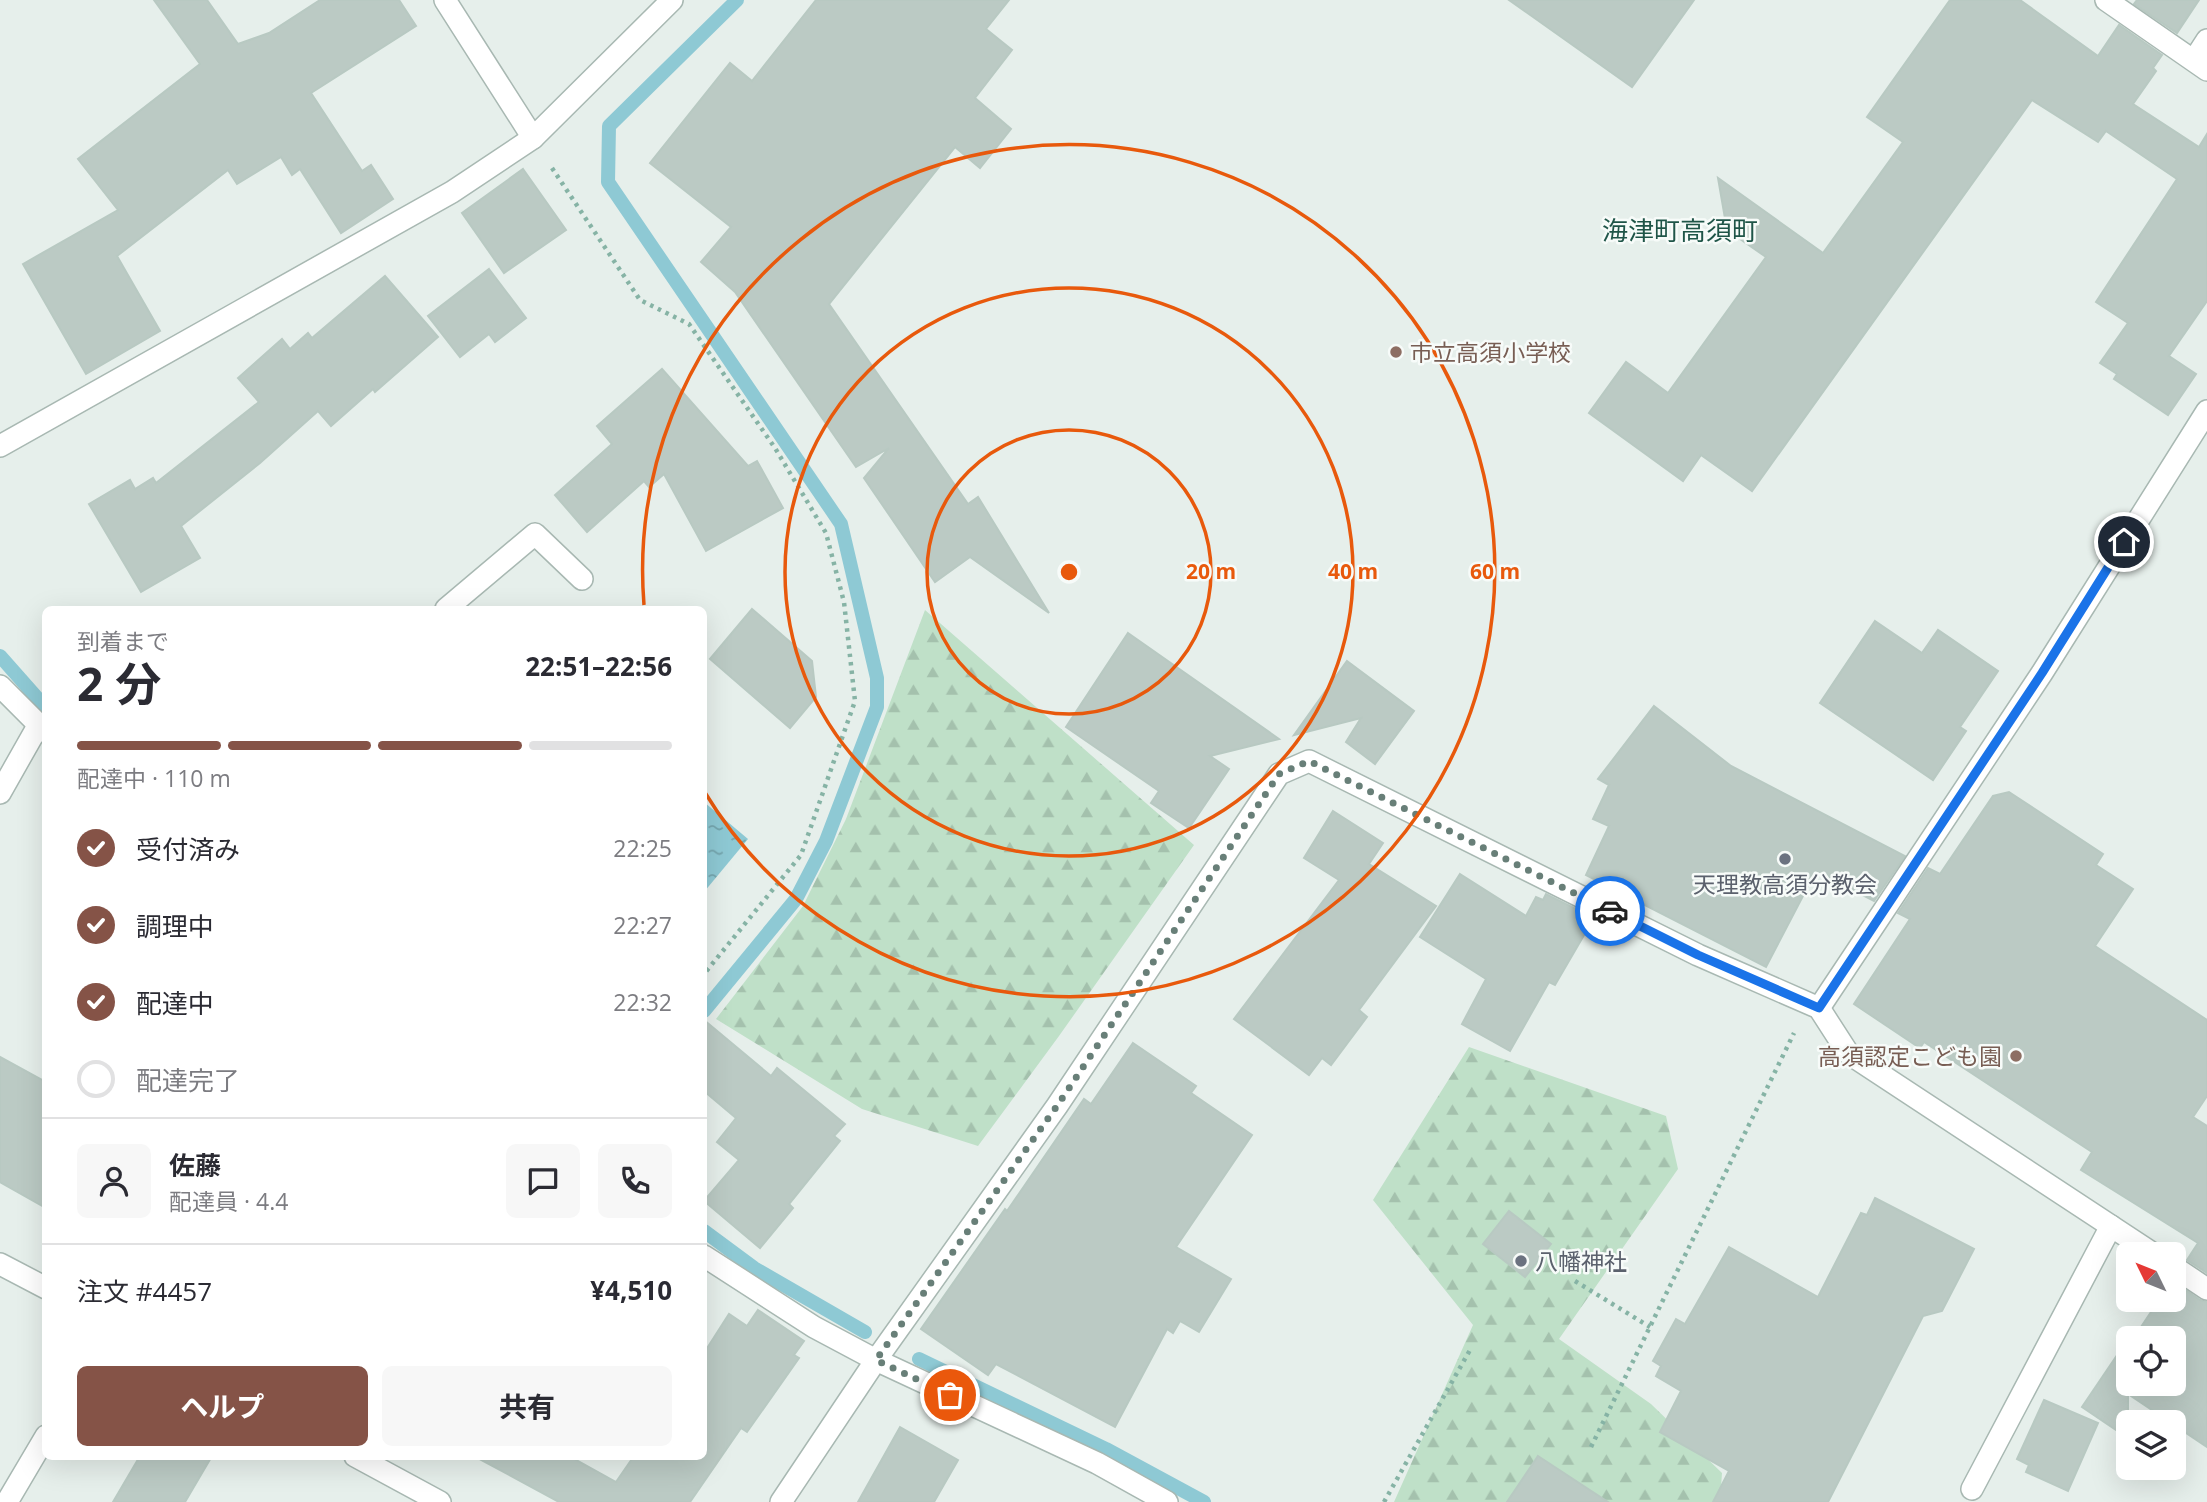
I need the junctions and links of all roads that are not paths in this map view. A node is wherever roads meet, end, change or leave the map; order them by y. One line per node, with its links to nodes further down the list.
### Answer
1 (445, 0): 6 (street)
2 (672, 0): 6 (street)
3 (2106, 0): 5 (street)
4 (2207, 40): 5 (street)
5 (2200, 65)
6 (533, 138): 8 (street)
7 (2207, 411): 14 (street)
8 (0, 446)
9 (582, 579): 10 (street)
10 (450, 606)
11 (0, 686): 12 (street)
12 (42, 729): 13 (street)
13 (0, 793)
14 (1814, 1006): 15 (street); 22 (street)
15 (2111, 1226): 16 (street); 25 (street)
16 (2135, 1242)
17 (707, 1257): 22 (street)
18 (0, 1264): 20 (street)
19 (2186, 1275): 21 (street)
20 (42, 1286)
21 (2207, 1289)
22 (876, 1360): 28 (street); 29 (street)
23 (42, 1443): 26 (street)
24 (362, 1460): 27 (street)
25 (1972, 1489)
26 (7, 1502)
27 (440, 1502)
28 (781, 1502)
29 (1167, 1502)

